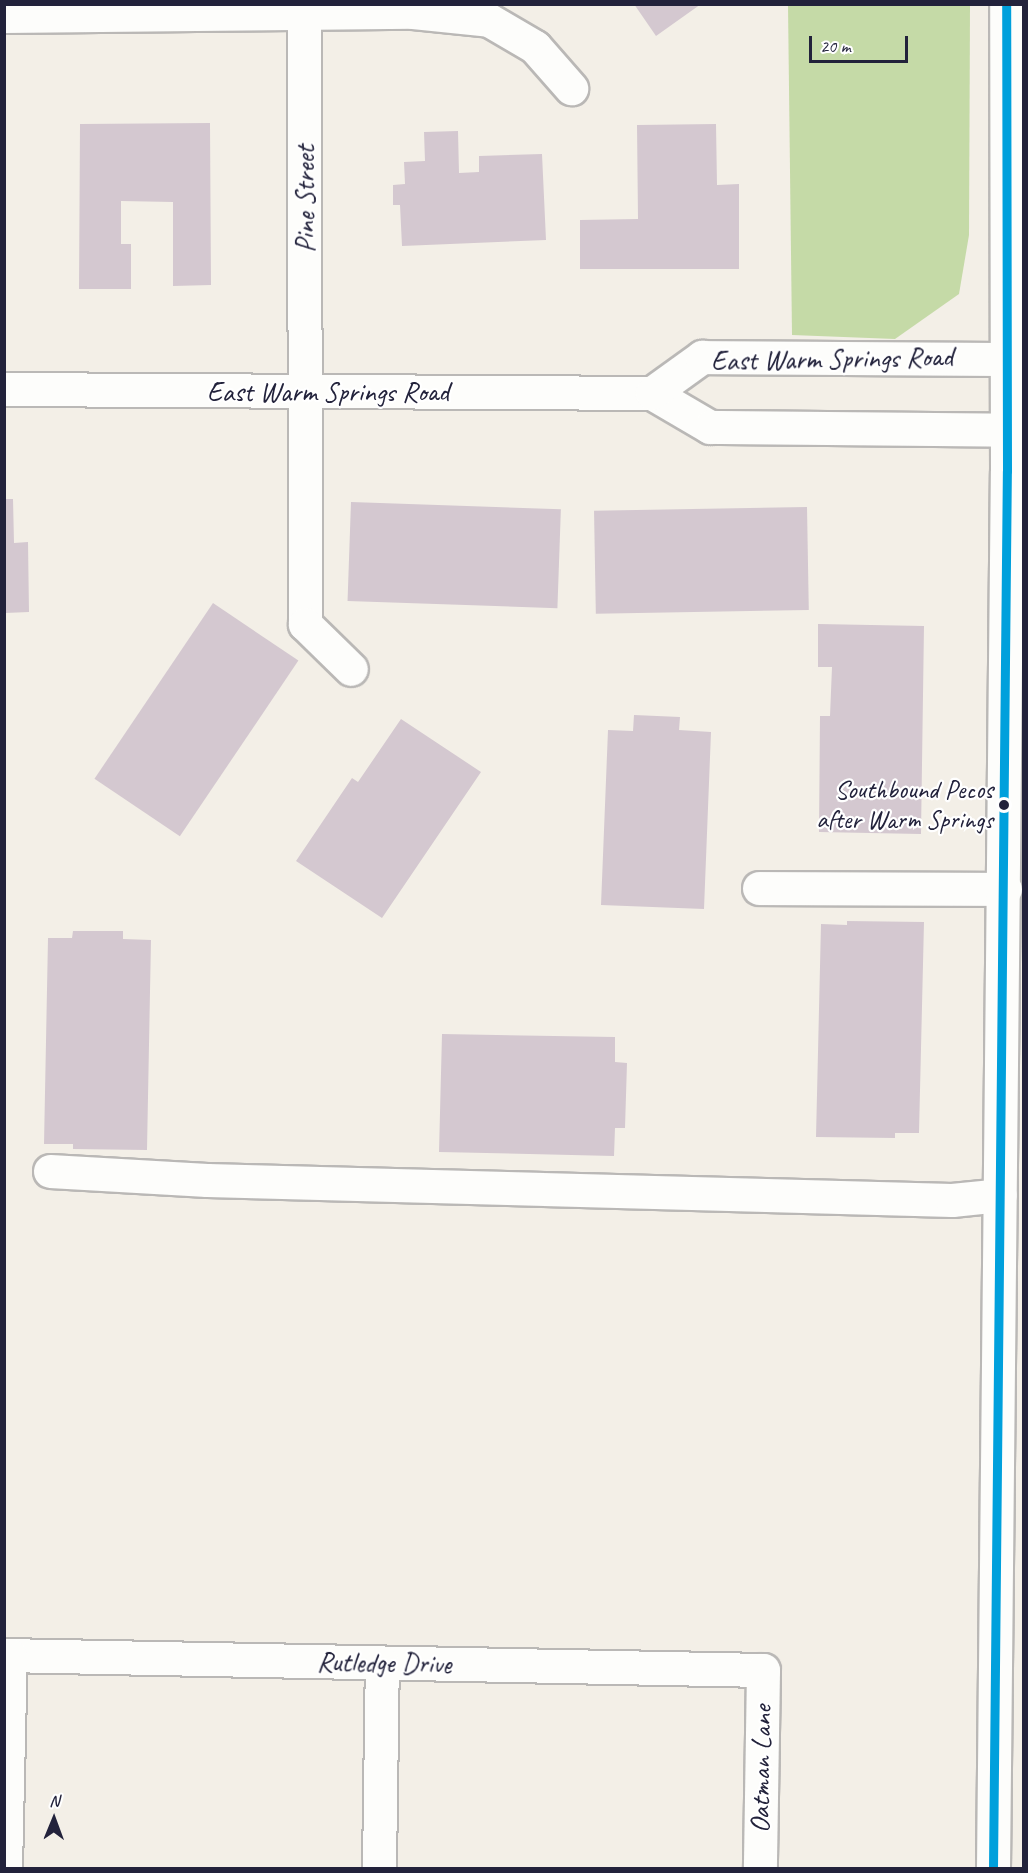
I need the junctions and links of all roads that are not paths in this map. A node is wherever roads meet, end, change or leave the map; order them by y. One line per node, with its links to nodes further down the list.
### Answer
1 (1006, 4): 5 (main road)
2 (304, 9): 3 (main road); 4 (main road); 7 (main road, Pine Street)
3 (4, 16)
4 (571, 88)
5 (1016, 358): 8 (main road, East Warm Springs Road); 9 (main road)
6 (4, 389): 7 (main road, East Warm Springs Road)
7 (305, 393): 8 (main road, East Warm Springs Road); 10 (main road, Pine Street)
8 (652, 393): 9 (main road)
9 (1016, 430): 12 (main road)
10 (351, 669)
11 (759, 888): 12 (main road)
12 (1005, 889): 14 (main road)
13 (50, 1171): 14 (main road)
14 (1000, 1195): 21 (main road)
15 (7, 1655): 16 (main road, Rutledge Drive); 18 (main road)
16 (382, 1663): 17 (main road, Rutledge Drive); 19 (main road)
17 (763, 1670): 20 (main road, Oatman Lane)
18 (5, 1869)
19 (379, 1869)
20 (760, 1869)
21 (993, 1869)

